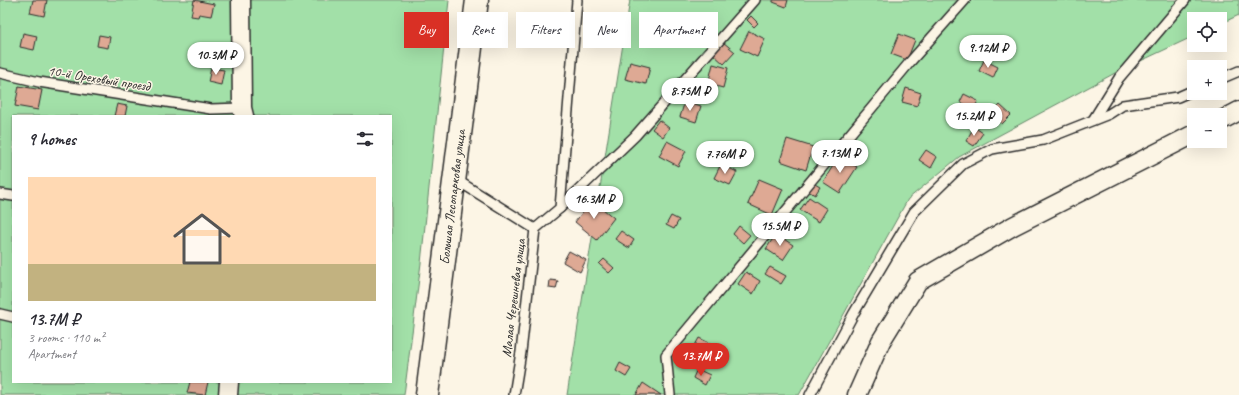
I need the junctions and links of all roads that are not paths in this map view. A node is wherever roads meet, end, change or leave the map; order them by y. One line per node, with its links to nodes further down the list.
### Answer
1 (241, 0): 11 (street)
2 (477, 0): 16 (main road, Большая Лесопарковая улица)
3 (576, 0): 19 (lane)
4 (755, 0): 19 (lane, Малая Черешневая улица)
5 (966, 0): 27 (lane)
6 (1185, 0): 14 (lane)
7 (1239, 71): 9 (lane)
8 (0, 73): 11 (lane, 10-й Ореховый проезд)
9 (1227, 76)
10 (1187, 93): 14 (lane)
11 (243, 112)
12 (1239, 112): 13 (street)
13 (1227, 118)
14 (1093, 120): 28 (lane)
15 (1187, 138): 29 (street)
16 (454, 179): 20 (lane); 25 (main road, Большая Лесопарковая улица)
17 (0, 194): 18 (lane)
18 (12, 196)
19 (560, 208): 20 (lane, Малая Черешневая улица)
20 (535, 229): 26 (lane, Малая Черешневая улица)
21 (0, 314): 22 (lane)
22 (12, 317)
23 (229, 383): 24 (street)
24 (228, 395)
25 (427, 395)
26 (514, 395)
27 (670, 395)
28 (810, 395)
29 (857, 395)

